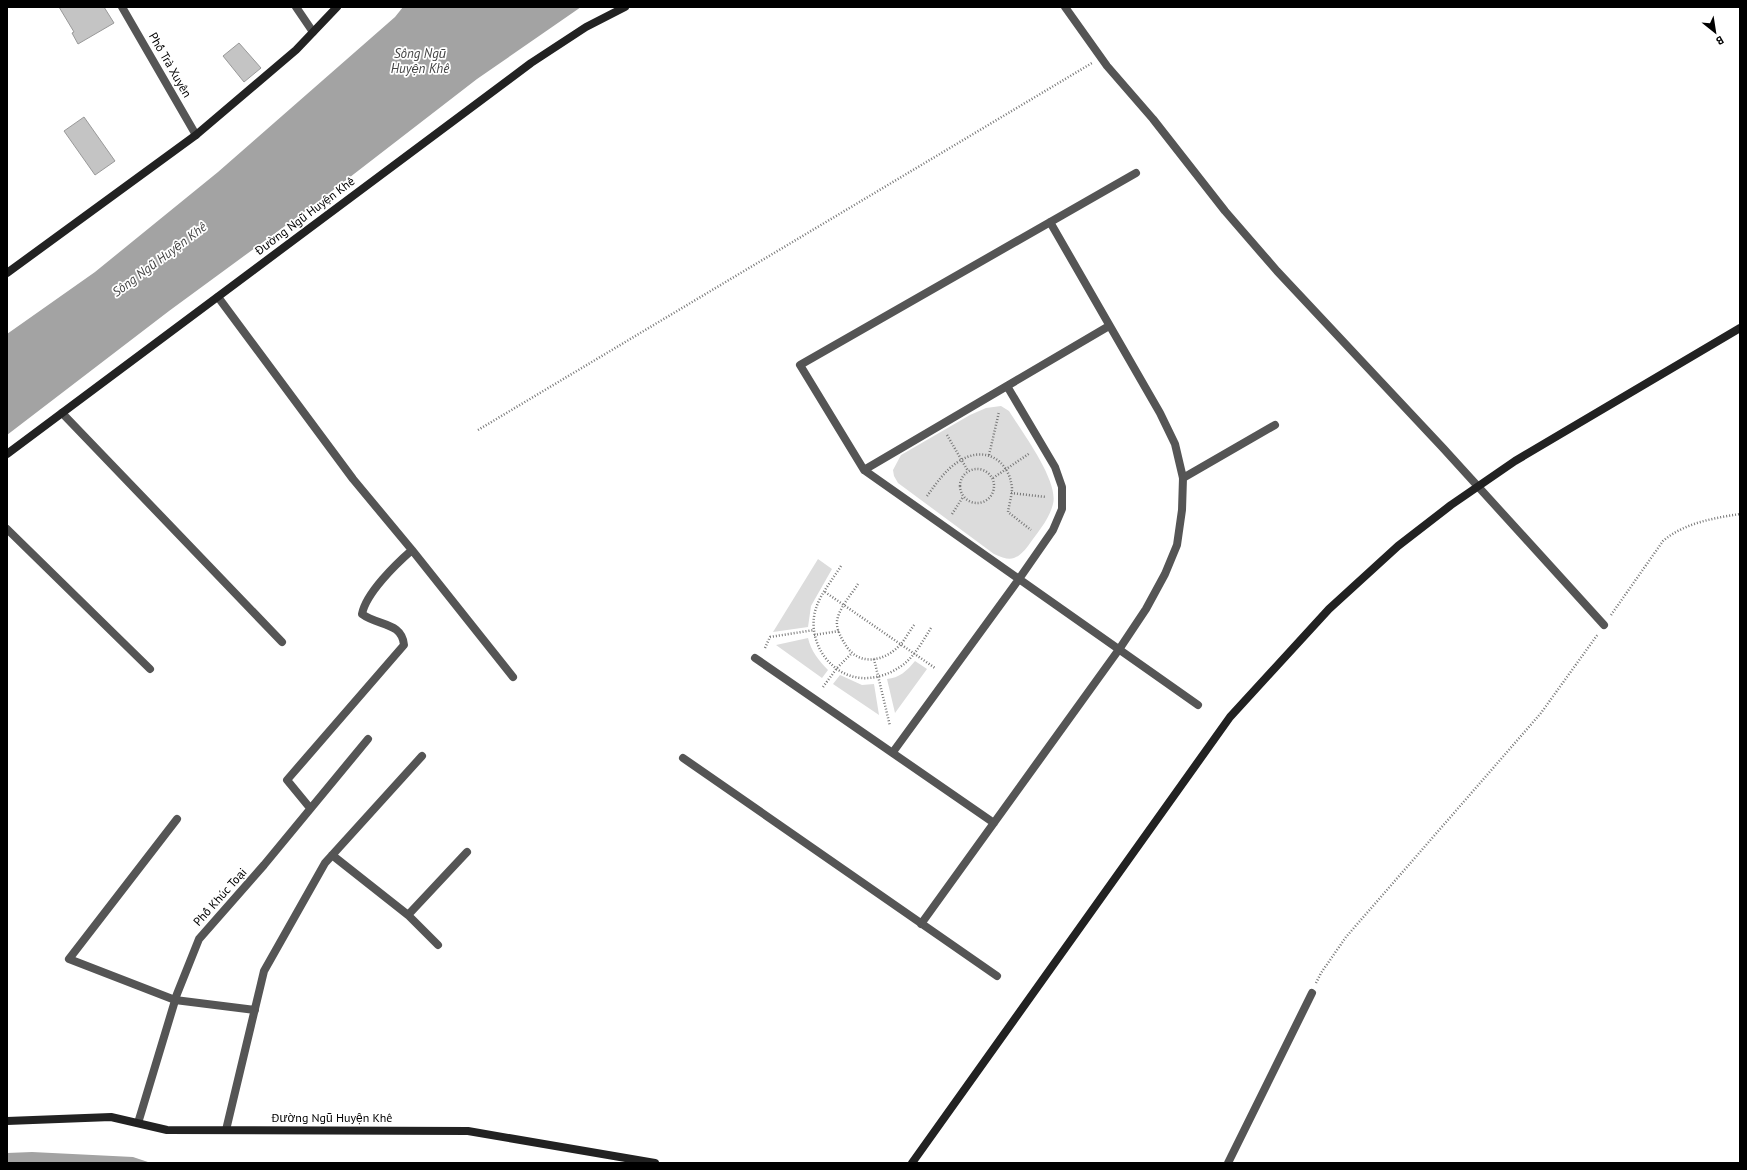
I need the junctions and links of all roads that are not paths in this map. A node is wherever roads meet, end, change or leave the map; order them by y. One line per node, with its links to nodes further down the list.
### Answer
1 (122, 7): 7 (street, Phố Trà Xuyên)
2 (296, 7): 6 (street)
3 (337, 7): 6 (street)
4 (625, 7): 11 (street, Đường Ngũ Huyện Khê)
5 (1066, 7): 20 (street)
6 (314, 32): 7 (street)
7 (196, 135): 10 (street)
8 (1136, 173): 9 (street)
9 (1050, 222): 12 (street); 18 (street)
10 (7, 273)
11 (218, 297): 15 (street, Đường Ngũ Huyện Khê); 22 (street)
12 (1109, 326): 14 (street); 19 (street)
13 (1740, 328): 20 (street)
14 (1007, 386): 18 (street); 23 (street)
15 (62, 413): 17 (street, Đường Ngũ Huyện Khê); 25 (street)
16 (1275, 425): 19 (street)
17 (7, 454)
18 (864, 470): 23 (street)
19 (1183, 478): 26 (street)
20 (1478, 486): 24 (street); 51 (street)
21 (7, 529): 28 (street)
22 (412, 550): 29 (street); 35 (street)
23 (1019, 579): 26 (street); 32 (street)
24 (1604, 625)
25 (282, 642)
26 (1120, 648): 30 (street); 37 (street)
27 (755, 658): 32 (street)
28 (150, 669)
29 (514, 677)
30 (1198, 705)
31 (368, 739): 35 (street, Phố Khúc Toại)
32 (893, 752): 37 (street)
33 (422, 756): 39 (street)
34 (683, 758): 41 (street)
35 (310, 808): 45 (street, Phố Khúc Toại)
36 (177, 819): 45 (street)
37 (994, 823): 41 (street)
38 (467, 852): 40 (street)
39 (332, 854): 40 (street); 46 (street)
40 (408, 915): 42 (street)
41 (921, 924): 43 (street)
42 (438, 945)
43 (998, 976)
44 (1312, 993): 52 (street)
45 (175, 1000): 46 (street); 48 (street, Phố Khúc Toại)
46 (255, 1010): 49 (street)
47 (7, 1121): 48 (street, Đường Ngũ Huyện Khê)
48 (138, 1123): 49 (street, Đường Ngũ Huyện Khê)
49 (226, 1130): 50 (street, Đường Ngũ Huyện Khê)
50 (655, 1163)
51 (912, 1163)
52 (1228, 1163)

